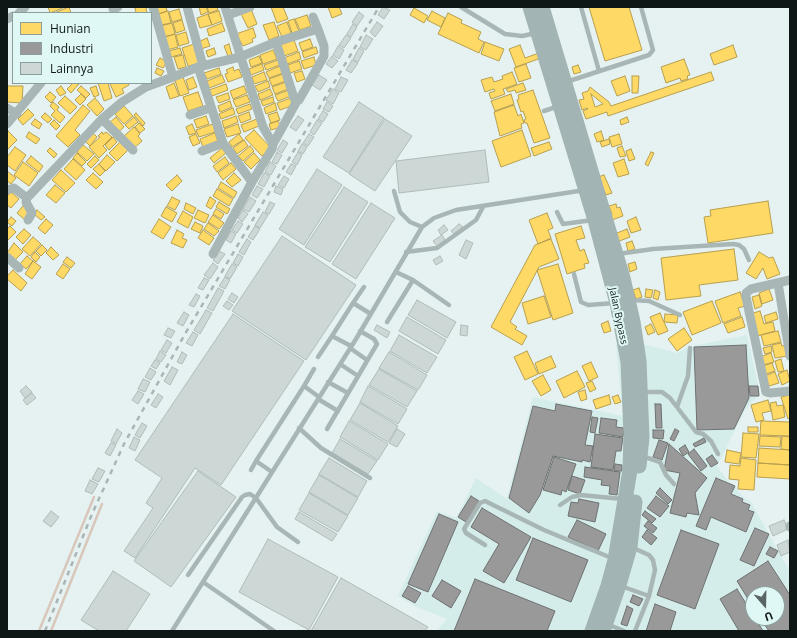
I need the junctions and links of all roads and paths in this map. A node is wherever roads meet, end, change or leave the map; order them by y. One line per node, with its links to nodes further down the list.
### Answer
1 (153, 7): 17 (street)
2 (186, 7): 15 (street)
3 (250, 7): 9 (street)
4 (461, 7): 12 (lane)
5 (530, 7): 12 (highway, Jalan Bypass)
6 (542, 7): 18 (highway, Jalan Bypass)
7 (581, 7): 16 (lane)
8 (641, 7): 16 (lane)
9 (226, 11): 14 (street)
10 (313, 17): 11 (street)
11 (318, 29): 13 (street); 20 (street)
12 (538, 33): 21 (highway, Jalan Bypass)
13 (276, 42): 14 (street); 20 (street)
14 (240, 57): 15 (street); 30 (street)
15 (200, 67): 17 (street); 23 (street)
16 (599, 71): 18 (lane)
17 (173, 78): 27 (street)
18 (565, 82): 34 (highway, Jalan Bypass)
19 (40, 84): 25 (street)
20 (297, 101): 30 (street)
21 (560, 106): 24 (lane); 34 (highway, Jalan Bypass)
22 (7, 108): 25 (street)
23 (210, 108): 26 (street); 29 (street)
24 (544, 111)
25 (17, 114): 28 (street)
26 (190, 115)
27 (102, 119): 31 (street); 37 (street)
28 (7, 124)
29 (223, 143): 32 (street); 33 (street)
30 (273, 144): 33 (street)
31 (133, 150)
32 (202, 151)
33 (252, 182): 44 (street)
34 (590, 189): 38 (lane); 41 (highway, Jalan Bypass); 45 (highway, Jalan Bypass)
35 (7, 190): 37 (street)
36 (394, 191): 42 (lane)
37 (27, 198): 40 (street)
38 (483, 207): 42 (lane); 43 (lane)
39 (557, 212): 41 (lane)
40 (28, 220)
41 (595, 220): 55 (highway, Jalan Bypass)
42 (422, 227): 43 (lane)
43 (406, 252): 49 (lane)
44 (213, 254)
45 (616, 254): 47 (lane); 55 (highway, Jalan Bypass)
46 (7, 257): 48 (street)
47 (749, 260)
48 (19, 268)
49 (396, 272): 51 (lane); 58 (lane)
50 (574, 274): 55 (lane)
51 (413, 280): 57 (lane); 60 (lane)
52 (790, 280): 53 (street)
53 (778, 283): 65 (street); 73 (street)
54 (364, 287): 56 (lane)
55 (623, 301): 59 (lane); 74 (highway, Jalan Bypass); 89 (highway, Jalan Bypass)
56 (353, 303): 58 (lane); 62 (lane)
57 (449, 305)
58 (371, 314): 61 (lane)
59 (680, 315)
60 (387, 322)
61 (360, 331): 63 (lane); 67 (lane)
62 (332, 336): 63 (lane); 66 (lane)
63 (350, 347): 67 (lane); 68 (lane)
64 (690, 348): 77 (lane)
65 (790, 356)
66 (318, 357)
67 (367, 360): 70 (lane)
68 (340, 364): 70 (lane); 71 (lane)
69 (314, 369): 72 (lane)
70 (358, 376): 75 (lane)
71 (328, 382): 75 (lane); 76 (lane)
72 (304, 386): 76 (lane); 83 (lane)
73 (790, 391)
74 (640, 392): 77 (lane); 82 (highway, Jalan Bypass)
75 (348, 393): 78 (lane)
76 (318, 398): 78 (lane); 79 (lane)
77 (677, 407): 81 (lane)
78 (338, 411): 80 (lane)
79 (299, 428): 85 (lane); 86 (lane)
80 (327, 429)
81 (718, 454)
82 (640, 455): 87 (lane); 93 (highway, Jalan Bypass)
83 (256, 461): 84 (lane); 85 (lane)
84 (250, 470)
85 (272, 472): 88 (lane)
86 (370, 478)
87 (674, 484)
88 (256, 498): 91 (lane); 95 (lane); 96 (lane)
89 (626, 499): 90 (lane); 94 (highway, Jalan Bypass)
90 (560, 505)
91 (298, 542)
92 (485, 545): 94 (lane)
93 (630, 547): 97 (highway, Jalan Bypass); 98 (lane)
94 (615, 560): 102 (highway, Jalan Bypass)
95 (188, 575)
96 (203, 582): 100 (lane); 101 (lane)
97 (619, 585): 98 (lane); 99 (highway, Jalan Bypass)
98 (649, 596): 104 (lane)
99 (604, 627): 103 (lane)
100 (172, 631)
101 (274, 631)
102 (592, 631)
103 (624, 631)
104 (635, 631)

